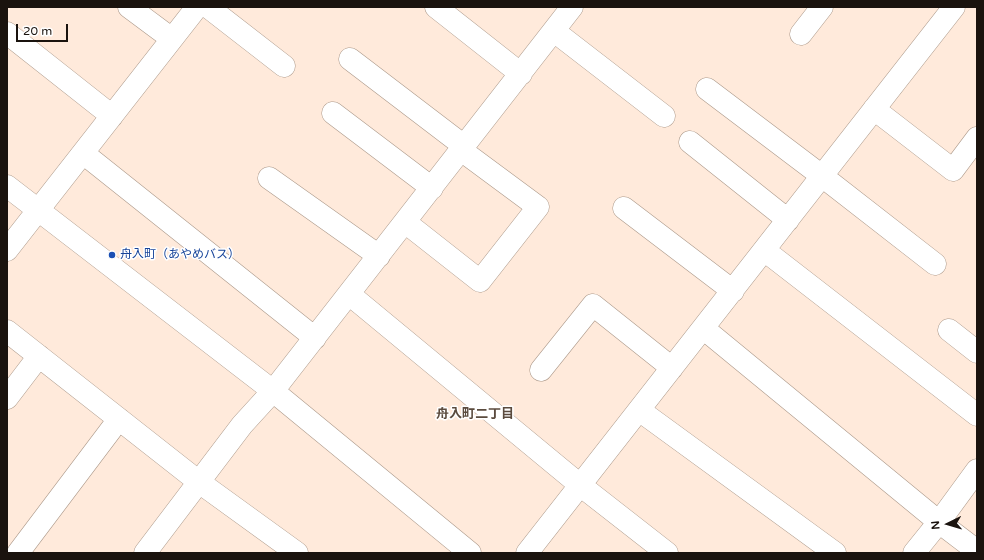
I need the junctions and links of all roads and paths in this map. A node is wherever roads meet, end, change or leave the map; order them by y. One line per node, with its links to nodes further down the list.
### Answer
1 (130, 7): 11 (street)
2 (197, 7): 11 (street)
3 (208, 7): 13 (street)
4 (436, 7): 14 (street)
5 (571, 7): 8 (street)
6 (822, 7): 10 (street)
7 (954, 7): 16 (street)
8 (554, 31): 14 (street); 19 (street)
9 (7, 32): 18 (street)
10 (800, 34)
11 (172, 39): 18 (street)
12 (350, 59): 22 (street)
13 (284, 66)
14 (521, 74): 22 (street)
15 (707, 89): 24 (street)
16 (874, 109): 20 (street); 24 (street)
17 (333, 113): 27 (street)
18 (112, 116): 23 (street)
19 (664, 116)
20 (977, 138)
21 (690, 142): 30 (street)
22 (463, 148): 27 (street); 31 (street)
23 (83, 153): 29 (street); 41 (street)
24 (822, 176): 30 (street); 35 (street)
25 (269, 178): 34 (street)
26 (7, 186): 29 (street)
27 (432, 188): 31 (street)
28 (624, 208): 36 (street)
29 (38, 210): 32 (street); 46 (street)
30 (788, 220): 33 (street)
31 (405, 222): 34 (street)
32 (7, 250)
33 (764, 250): 36 (street); 49 (street)
34 (379, 256): 37 (street)
35 (935, 264)
36 (732, 290): 38 (street)
37 (350, 294): 41 (street); 53 (street)
38 (703, 328): 44 (street); 54 (street)
39 (949, 330): 42 (street)
40 (7, 331): 43 (street)
41 (315, 338): 46 (street)
42 (977, 352)
43 (39, 356): 47 (street); 50 (street)
44 (672, 368): 45 (street); 48 (street)
45 (541, 370)
46 (273, 391): 52 (street); 59 (street)
47 (7, 398)
48 (639, 410): 53 (street); 62 (street)
49 (977, 415)
50 (119, 419): 52 (street); 56 (street)
51 (975, 478): 54 (street)
52 (199, 482): 57 (street); 58 (street)
53 (580, 485): 60 (street); 61 (street)
54 (939, 522): 55 (street); 63 (street)
55 (977, 552)
56 (18, 553)
57 (145, 553)
58 (297, 553)
59 (470, 553)
60 (527, 553)
61 (667, 553)
62 (835, 553)
63 (914, 553)

